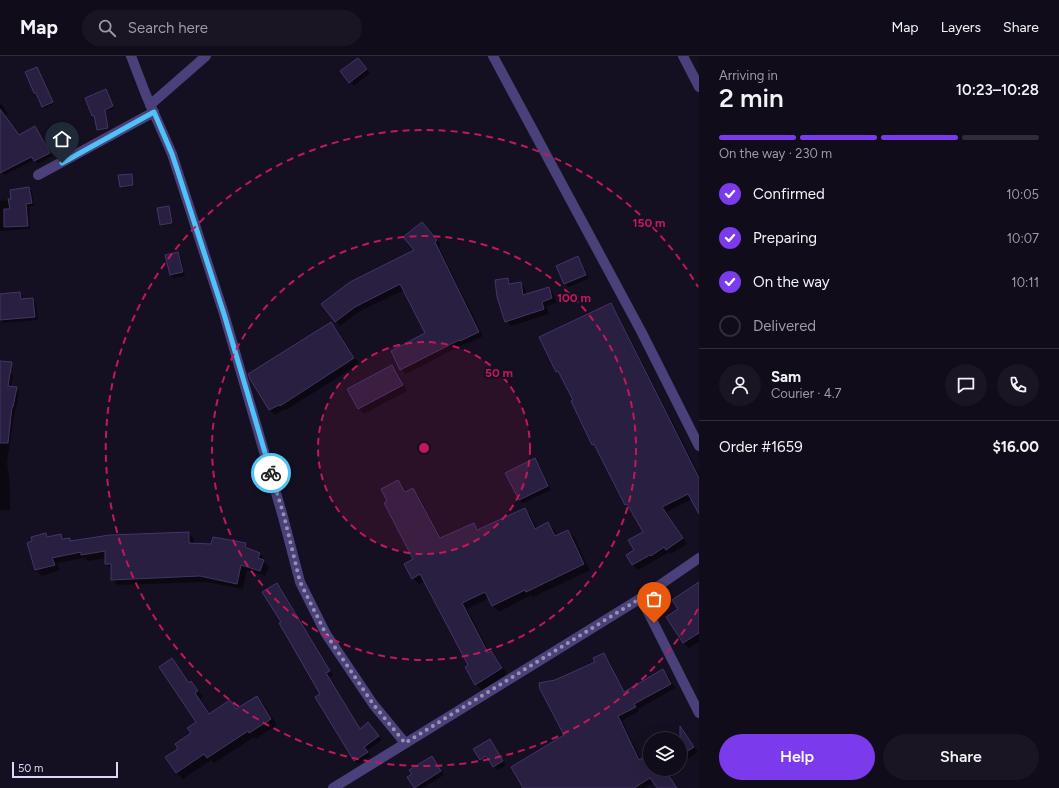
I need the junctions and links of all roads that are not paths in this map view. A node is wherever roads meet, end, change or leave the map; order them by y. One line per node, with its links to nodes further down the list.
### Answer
1 (131, 56): 6 (street)
2 (206, 56): 6 (street)
3 (493, 56): 8 (street)
4 (683, 56): 5 (street)
5 (699, 87)
6 (152, 109): 7 (street); 12 (street)
7 (38, 176)
8 (699, 446)
9 (699, 558): 10 (street)
10 (641, 598): 11 (street); 12 (street)
11 (699, 713)
12 (405, 743): 13 (street)
13 (333, 788)

